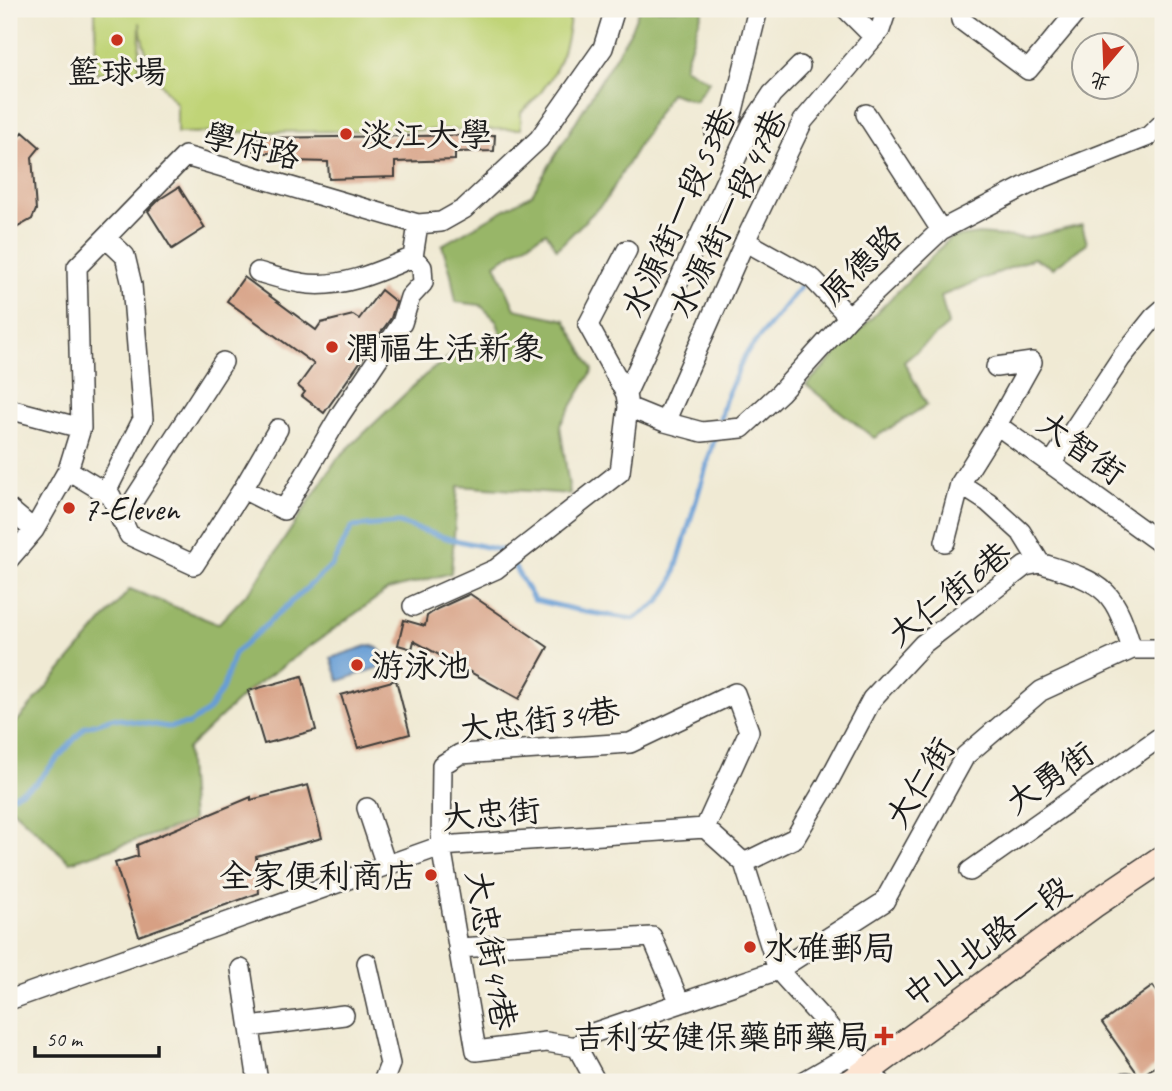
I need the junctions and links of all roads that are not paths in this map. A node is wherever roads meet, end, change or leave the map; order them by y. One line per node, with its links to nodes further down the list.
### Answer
1 (615, 9): 14 (street)
2 (758, 9): 9 (street)
3 (846, 9): 7 (street)
4 (887, 9): 7 (street, 水源街一段47巷)
5 (1079, 9): 6 (street)
6 (961, 20)
7 (874, 37): 17 (street, 水源街一段47巷)
8 (800, 66): 12 (street, 水源街一段53巷)
9 (732, 114): 12 (street); 13 (street)
10 (866, 114): 15 (street)
11 (1163, 122): 15 (street, 原德路)
12 (752, 124): 25 (street, 水源街一段53巷)
13 (715, 133)
14 (418, 225): 16 (street, 學府路); 19 (street)
15 (941, 230): 22 (street, 原德路)
16 (106, 238): 29 (street, 學府路); 36 (street)
17 (745, 241): 22 (street); 27 (street, 水源街一段47巷)
18 (627, 250): 25 (street)
19 (413, 257): 20 (street); 38 (street)
20 (258, 272)
21 (1158, 313): 31 (street)
22 (849, 317): 27 (street, 原德路)
23 (223, 362): 39 (street)
24 (996, 367): 28 (street)
25 (627, 401): 27 (street, 原德路); 45 (street, 水源街一段53巷)
26 (9, 409): 29 (street)
27 (665, 422)
28 (997, 425): 31 (street, 大智街); 34 (street)
29 (81, 428): 32 (street, 學府路)
30 (278, 429): 35 (street)
31 (1051, 464): 42 (street, 大智街)
32 (68, 470): 36 (street); 40 (street, 學府路)
33 (313, 473): 38 (street)
34 (960, 484): 41 (street, 大仁街6巷); 44 (street, 大仁街6巷)
35 (243, 489): 38 (street); 39 (street)
36 (106, 492): 39 (street)
37 (9, 509): 40 (street)
38 (284, 510)
39 (121, 520)
40 (34, 530): 43 (street, 學府路)
41 (945, 542)
42 (1163, 545)
43 (9, 559)
44 (1040, 563): 46 (street); 53 (street, 大仁街6巷)
45 (413, 606)
46 (1132, 649): 47 (street, 大仁街); 59 (street, 大仁街)
47 (1163, 649)
48 (1163, 735): 55 (street, 大勇街)
49 (368, 808): 54 (street)
50 (705, 828): 51 (street, 大忠街); 51 (street, 大忠街34巷); 53 (street)
51 (441, 846): 54 (street, 大忠街); 56 (street, 大忠街41巷)
52 (1163, 858): 65 (main road, 中山北路一段)
53 (744, 863): 59 (street)
54 (386, 865): 60 (street, 大忠街)
55 (970, 871)
56 (458, 948): 61 (street); 64 (street, 大忠街41巷)
57 (368, 963): 67 (street)
58 (241, 969): 63 (street)
59 (778, 970): 61 (street, 大仁街); 65 (street)
60 (9, 1000)
61 (680, 1003): 64 (street, 大仁街)
62 (344, 1015): 63 (street)
63 (250, 1027): 66 (street)
64 (578, 1046): 68 (street)
65 (862, 1073): 69 (street)
66 (258, 1082)
67 (383, 1082)
68 (596, 1082)
69 (803, 1082)

